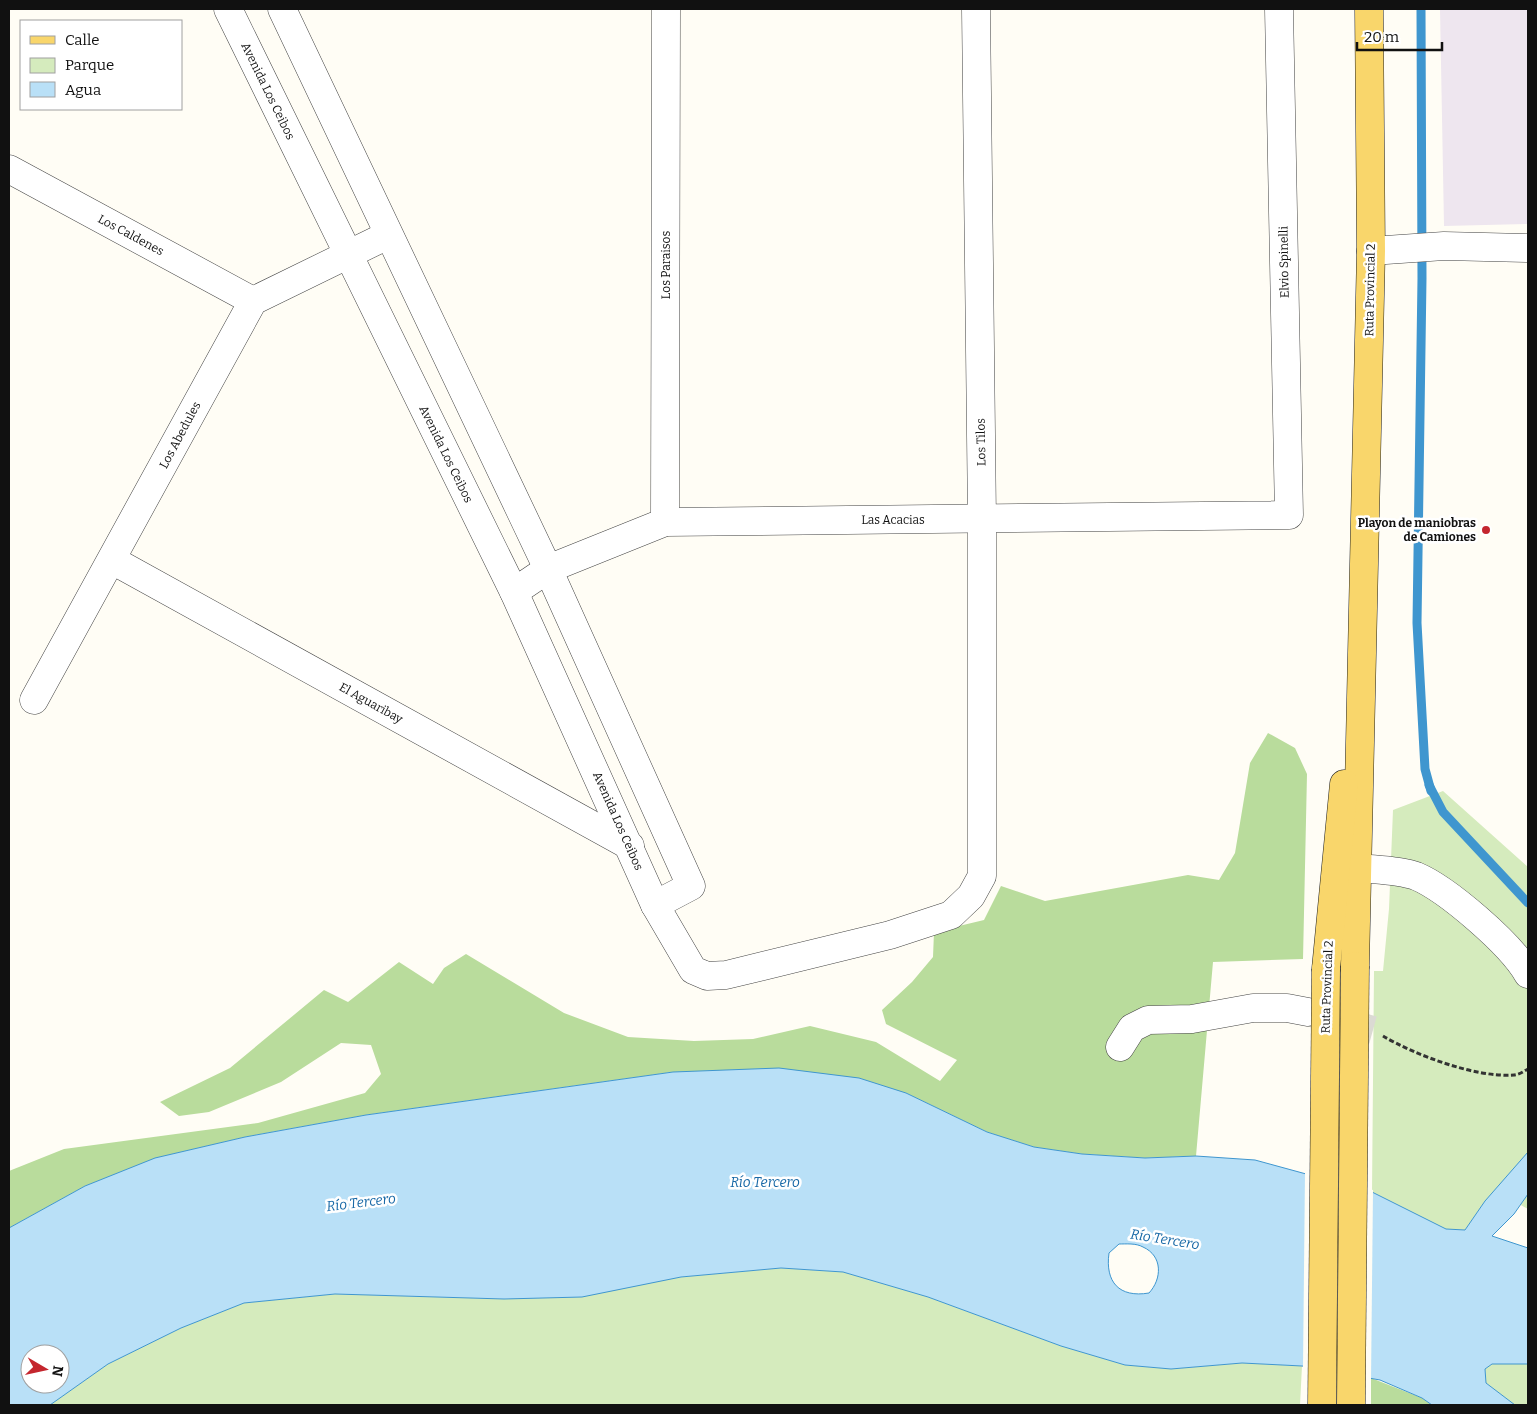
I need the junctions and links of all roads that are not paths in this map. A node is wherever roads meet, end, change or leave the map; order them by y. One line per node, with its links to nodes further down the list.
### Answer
1 (282, 9): 8 (street)
2 (666, 9): 15 (street, Los Paraisos)
3 (976, 9): 14 (street, Los Tilos)
4 (1279, 9): 13 (street, Elvio Spinelli)
5 (1370, 9): 10 (main road, Ruta Provincial 2)
6 (230, 10): 11 (street, Avenida Los Ceibos)
7 (9, 169): 12 (street, Los Caldenes)
8 (388, 235): 11 (street); 17 (street)
9 (1528, 248): 10 (street)
10 (1371, 251): 18 (main road, Ruta Provincial 2)
11 (349, 256): 12 (street); 19 (street, Avenida Los Ceibos)
12 (253, 300): 16 (street, Los Abedules)
13 (1289, 514): 14 (street, Las Acacias)
14 (982, 520): 15 (street, Las Acacias); 23 (street, Los Tilos)
15 (665, 522): 17 (street, Las Acacias)
16 (112, 560): 20 (street, Los Abedules); 21 (street, El Aguaribay)
17 (548, 569): 19 (street, Las Acacias); 24 (street)
18 (1365, 571): 22 (main road, Ruta Provincial 2); 28 (main road, Ruta Provincial 2, bridge)
19 (514, 592): 21 (street, Avenida Los Ceibos)
20 (34, 700)
21 (630, 846): 24 (street, Avenida Los Ceibos)
22 (1358, 868): 25 (street); 29 (main road, Ruta Provincial 2, bridge)
23 (982, 876): 24 (street, Avenida Los Ceibos)
24 (655, 905)
25 (1528, 974)
26 (1308, 1012): 27 (street)
27 (1120, 1047)
28 (1322, 1405)
29 (1351, 1405)

